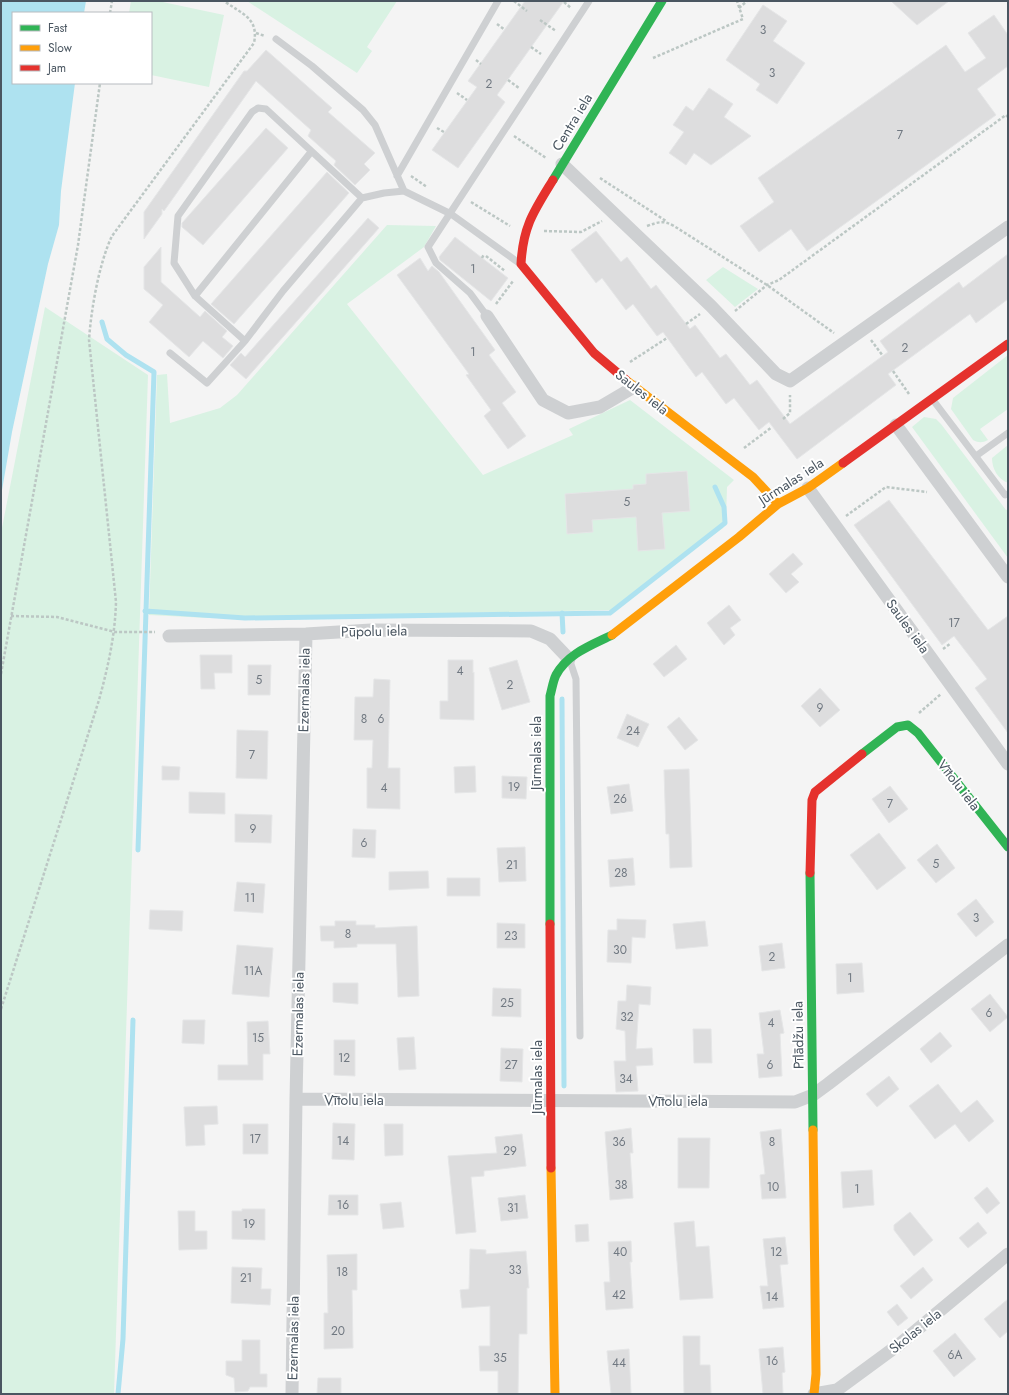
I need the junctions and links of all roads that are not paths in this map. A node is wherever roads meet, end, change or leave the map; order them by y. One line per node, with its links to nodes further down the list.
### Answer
1 (498, 1): 7 (lane)
2 (589, 1): 10 (lane)
3 (662, 1): 6 (street, Centra iela)
4 (276, 39): 7 (lane)
5 (311, 152): 9 (lane); 13 (lane); 13 (lane)
6 (561, 166): 11 (street); 12 (street, Centra iela)
7 (397, 176): 8 (lane)
8 (404, 191): 9 (lane); 10 (lane)
9 (362, 198): 15 (lane)
10 (451, 214): 12 (lane); 14 (lane)
11 (1008, 227)
12 (520, 264): 18 (street, Saules iela)
13 (195, 296): 15 (lane)
14 (487, 316): 18 (street)
15 (245, 340): 17 (lane)
16 (1008, 344): 19 (street, Jūrmalas iela)
17 (170, 353)
18 (634, 386): 25 (street, Saules iela)
19 (932, 399): 20 (street, Jūrmalas iela); 22 (lane)
20 (896, 425): 23 (street, Jūrmalas iela); 26 (street)
21 (1008, 434): 22 (lane)
22 (976, 456): 24 (lane)
23 (808, 488): 25 (street, Jūrmalas iela); 31 (street, Saules iela)
24 (1008, 494)
25 (778, 504): 29 (street, Jūrmalas iela)
26 (1008, 577)
27 (306, 634): 28 (street, Pūpolu iela); 29 (street, Pūpolu iela); 36 (street, Ezermalas iela)
28 (169, 636)
29 (569, 659): 34 (lane); 37 (street, Jūrmalas iela)
30 (908, 725): 32 (street, Vītolu iela); 35 (street, Pīlādžu iela)
31 (1008, 764)
32 (1008, 847)
33 (1008, 945): 35 (street, Vītolu iela)
34 (580, 1036)
35 (813, 1095): 37 (street, Vītolu iela); 41 (street, Pīlādžu iela)
36 (296, 1099): 37 (street, Vītolu iela); 39 (street, Ezermalas iela)
37 (550, 1101): 40 (street, Jūrmalas iela)
38 (1008, 1254): 41 (street, Skolas iela)
39 (292, 1394)
40 (555, 1394)
41 (814, 1394)

